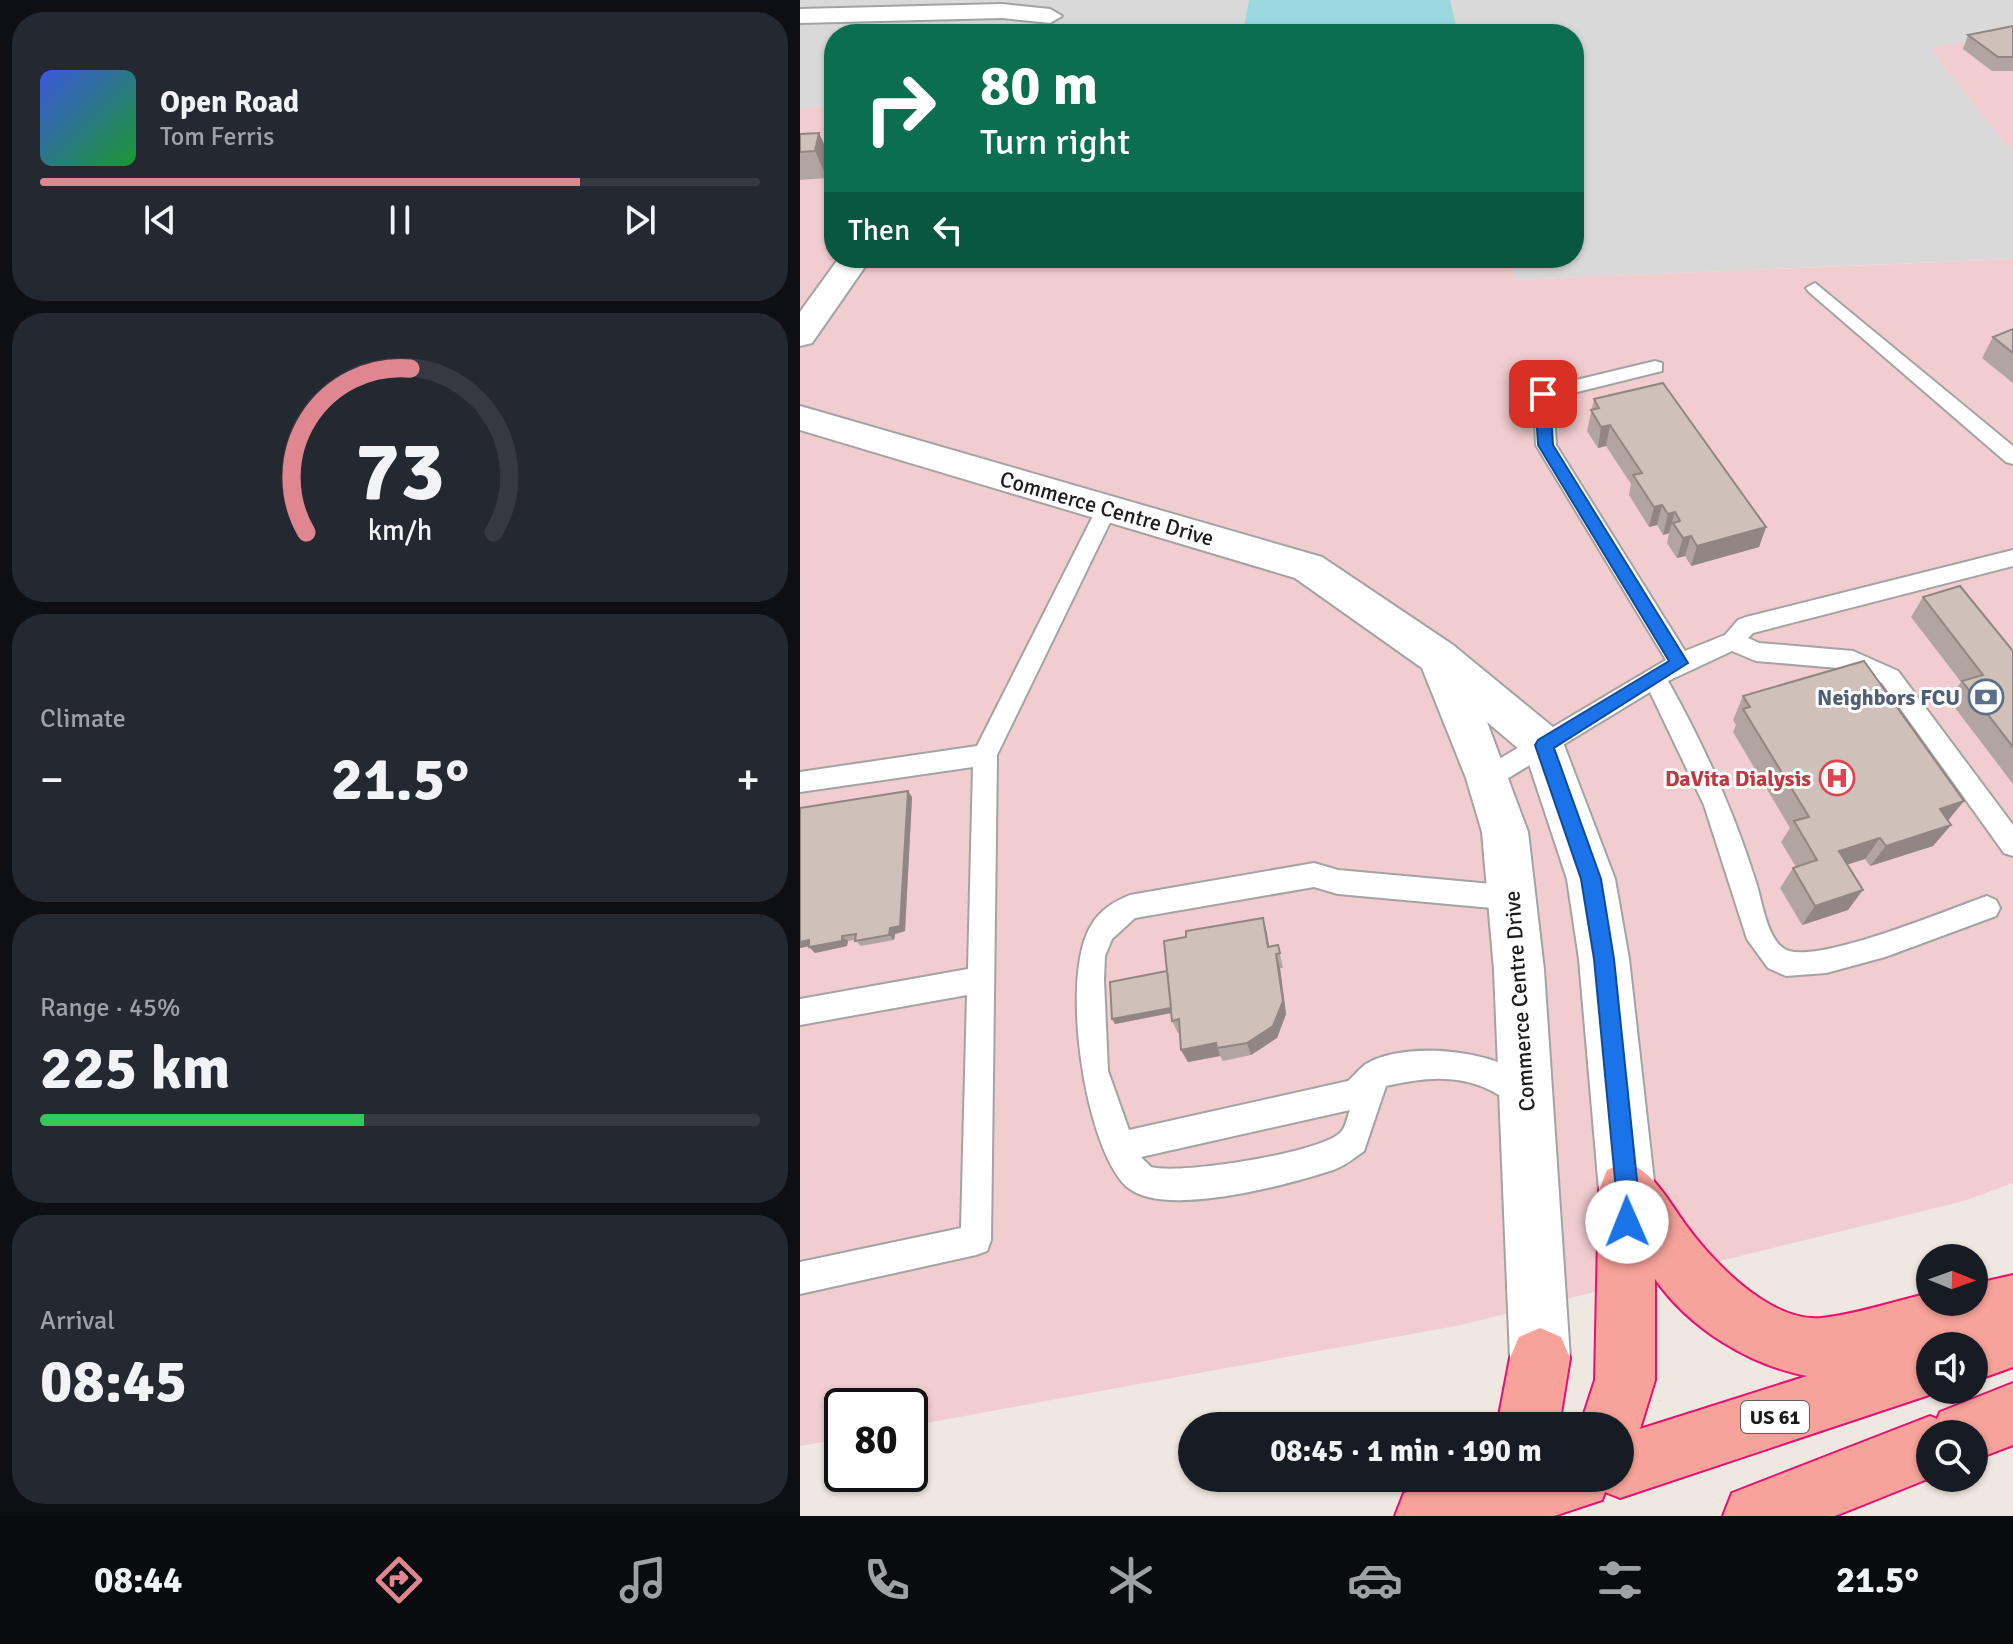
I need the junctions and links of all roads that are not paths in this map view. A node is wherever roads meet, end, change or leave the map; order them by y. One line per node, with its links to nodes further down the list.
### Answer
1 (1055, 8): 2 (street); 3 (street)
2 (800, 16)
3 (1038, 24)
4 (848, 268): 6 (street)
5 (1815, 288): 9 (lane)
6 (800, 336)
7 (1655, 367): 14 (lane)
8 (800, 418): 10 (street, Commerce Centre Drive)
9 (2013, 457)
10 (1107, 508): 13 (street, Commerce Centre Drive); 17 (lane)
11 (2013, 558): 12 (lane)
12 (1733, 641): 14 (lane); 20 (lane)
13 (1438, 657): 16 (street, Commerce Centre Drive); 18 (street, Commerce Centre Drive)
14 (1680, 663): 15 (lane)
15 (1655, 679): 16 (lane); 22 (lane)
16 (1544, 745): 18 (lane); 28 (street)
17 (985, 755): 19 (lane); 23 (lane)
18 (1488, 778): 21 (street, Commerce Centre Drive)
19 (800, 782)
20 (2013, 845)
21 (1514, 898): 26 (street, Commerce Centre Drive); 27 (lane)
22 (1987, 908)
23 (981, 980): 24 (lane); 29 (lane)
24 (800, 1012)
25 (1376, 1074): 26 (lane); 27 (lane); 27 (lane)
26 (1525, 1095): 33 (street, Commerce Centre Drive)
27 (1120, 1147)
28 (1627, 1190): 30 (highway); 36 (highway)
29 (800, 1278)
30 (2013, 1304)
31 (2013, 1337): 32 (highway)
32 (1988, 1346)
33 (1540, 1358): 35 (highway)
34 (1916, 1371): 40 (highway, US 61)
35 (1530, 1412)
36 (1615, 1412)
37 (2013, 1414): 38 (highway)
38 (1988, 1424)
39 (1906, 1456): 47 (highway)
40 (1634, 1462)
41 (1455, 1492): 44 (highway)
42 (1524, 1492): 45 (highway)
43 (1585, 1492): 46 (highway)
44 (1403, 1516)
45 (1427, 1516)
46 (1570, 1516)
47 (1755, 1516)

